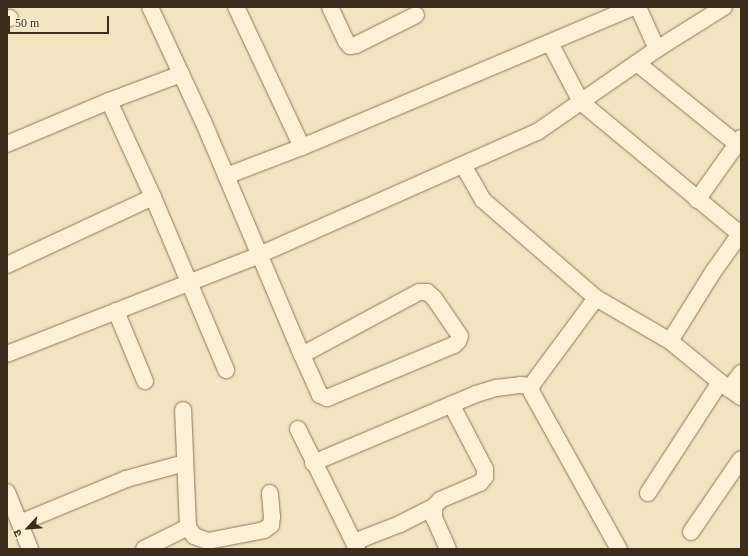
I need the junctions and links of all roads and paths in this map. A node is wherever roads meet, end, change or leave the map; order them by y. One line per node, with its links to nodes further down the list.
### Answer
1 (150, 7): 11 (street)
2 (236, 7): 16 (street)
3 (330, 7): 7 (street)
4 (634, 7): 8 (street)
5 (638, 7): 9 (street)
6 (724, 7): 9 (street)
7 (416, 14)
8 (550, 43): 13 (street); 16 (street)
9 (657, 49): 10 (street)
10 (637, 63): 13 (street); 14 (street)
11 (181, 74): 12 (street); 18 (street)
12 (109, 101): 15 (street); 19 (street)
13 (581, 102): 17 (street); 20 (street)
14 (739, 141): 20 (street)
15 (7, 144)
16 (302, 147): 18 (street)
17 (463, 165): 22 (street); 25 (street)
18 (226, 176): 22 (street)
19 (153, 197): 23 (street); 24 (street)
20 (697, 200): 21 (street)
21 (741, 234): 27 (street)
22 (260, 255): 24 (street); 29 (street)
23 (7, 265)
24 (189, 283): 26 (street); 30 (street)
25 (596, 298): 27 (street); 33 (street)
26 (116, 311): 28 (street); 32 (street)
27 (670, 341): 34 (street)
28 (7, 354)
29 (302, 355): 29 (street)
30 (226, 370)
31 (741, 373): 34 (street)
32 (145, 381)
33 (531, 386): 35 (street); 52 (street)
34 (730, 389): 42 (street)
35 (451, 404): 40 (street); 44 (street)
36 (183, 410): 39 (street)
37 (298, 429): 40 (street)
38 (741, 459): 47 (street)
39 (185, 463): 45 (street); 46 (street)
40 (313, 463): 48 (street)
41 (7, 492): 45 (street)
42 (648, 492)
43 (270, 493): 46 (street)
44 (434, 507): 48 (street); 51 (street)
45 (20, 523): 49 (street)
46 (188, 527): 50 (street)
47 (691, 532)
48 (356, 546)
49 (30, 549)
50 (144, 549)
51 (448, 549)
52 (619, 549)

